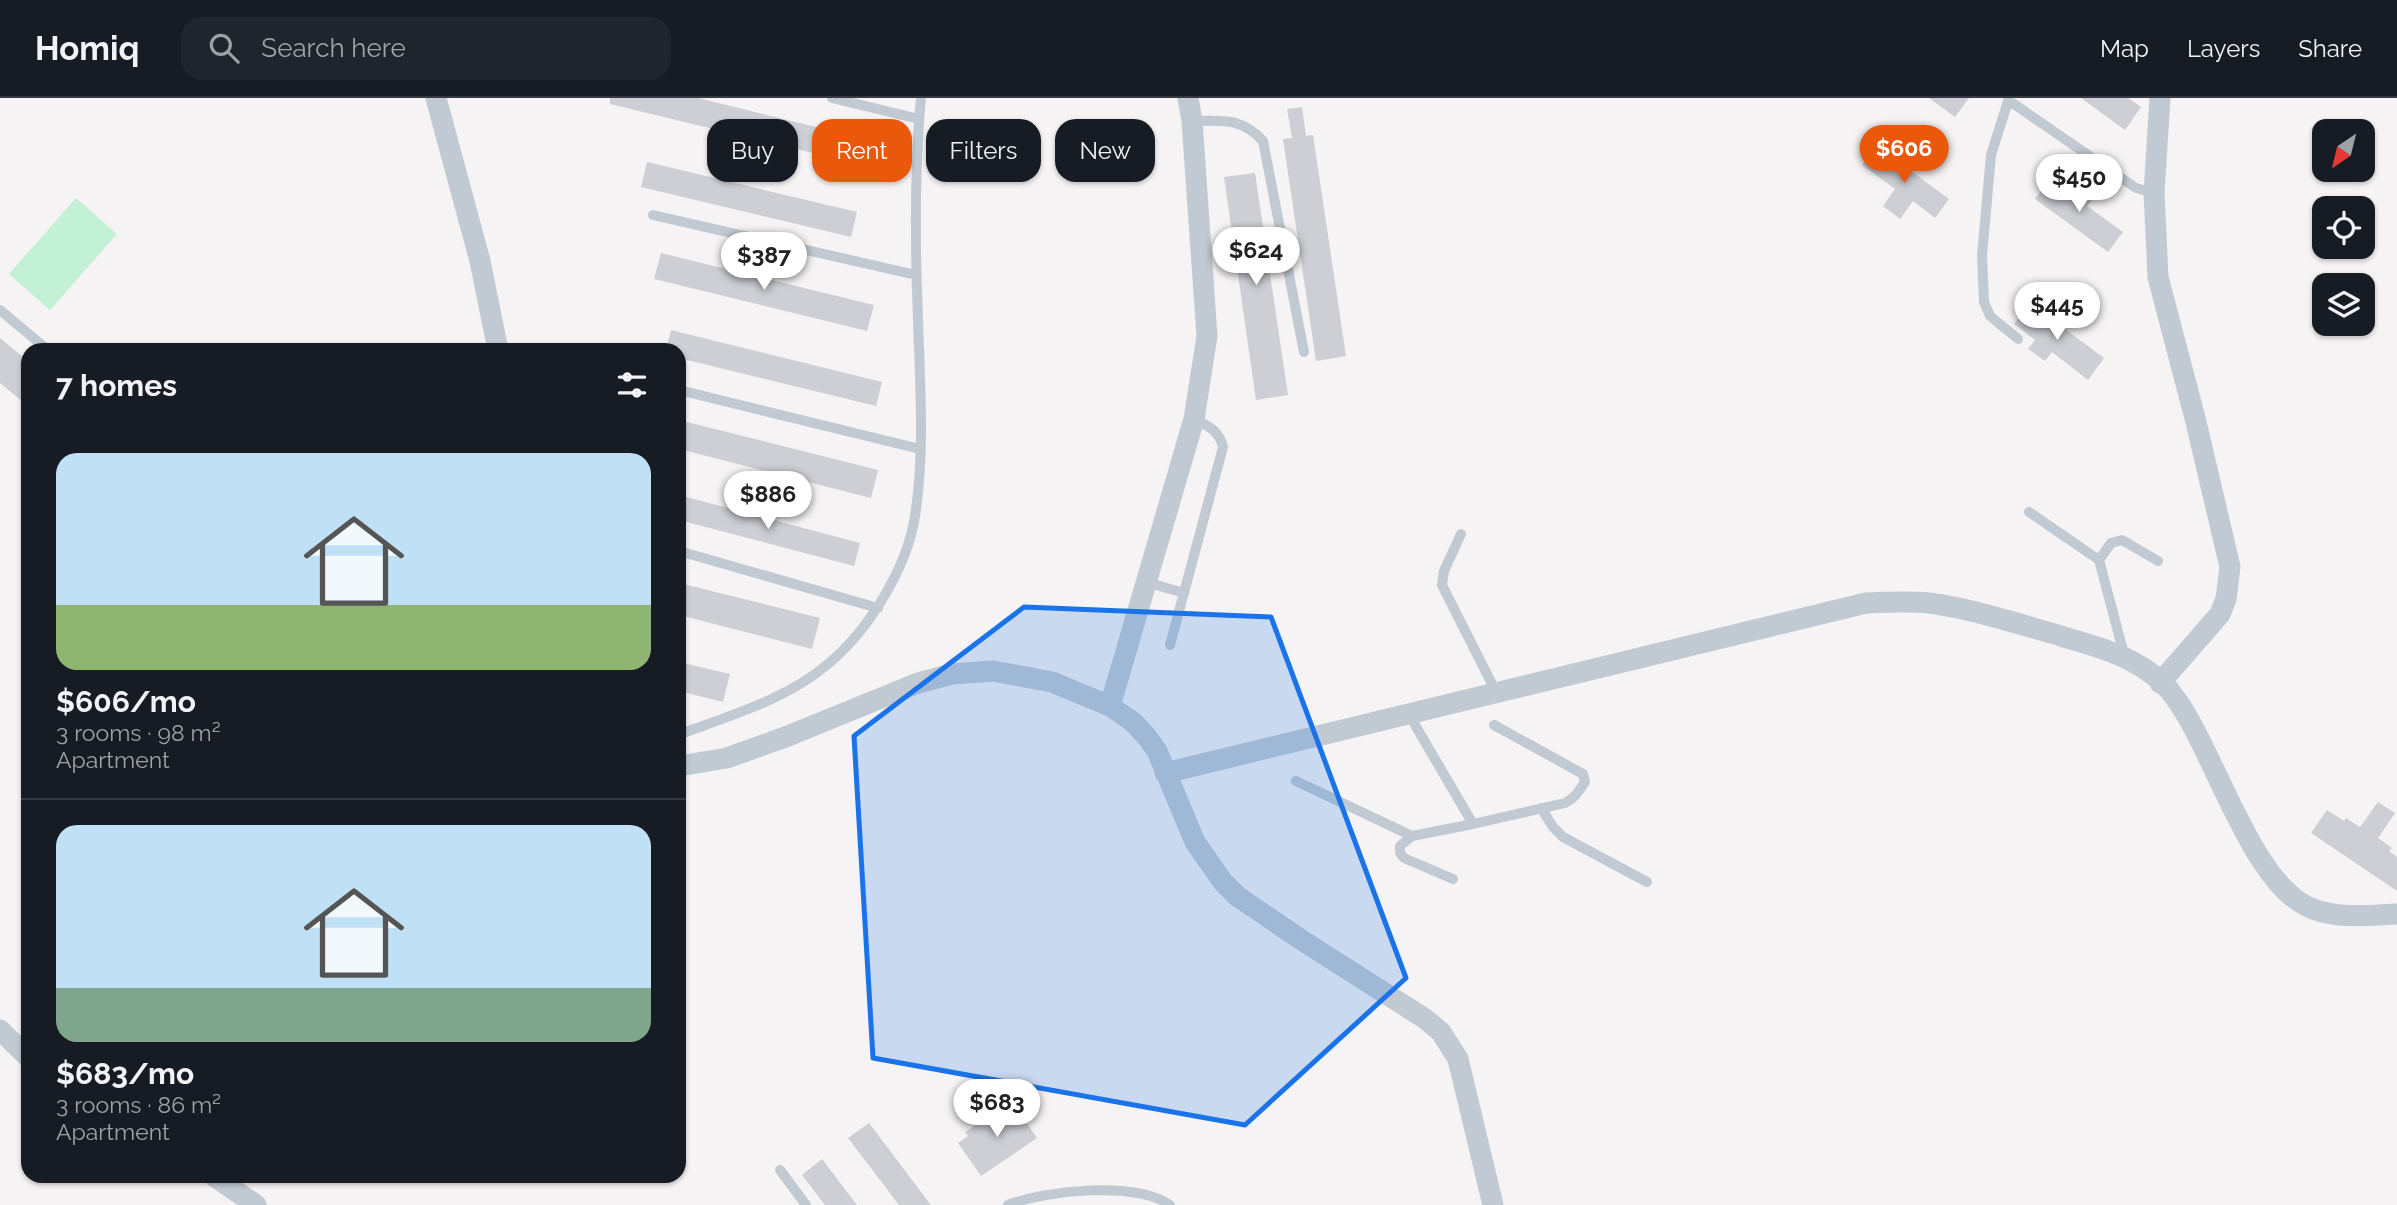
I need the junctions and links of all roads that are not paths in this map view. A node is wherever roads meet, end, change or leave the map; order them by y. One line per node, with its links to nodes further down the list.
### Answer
1 (436, 98): 15 (street)
2 (832, 98): 7 (lane)
3 (921, 98): 7 (lane)
4 (1188, 98): 8 (street)
5 (2161, 98): 9 (street)
6 (2008, 99): 9 (lane); 13 (lane)
7 (919, 119): 11 (lane)
8 (1192, 121): 16 (lane); 18 (street)
9 (2154, 192): 30 (street)
10 (653, 215): 11 (lane)
11 (916, 275): 19 (lane)
12 (0, 310): 14 (lane)
13 (2018, 339)
14 (40, 343)
15 (497, 343)
16 (1304, 352)
17 (686, 392): 19 (lane)
18 (1194, 419): 25 (street); 26 (lane)
19 (920, 449): 27 (lane)
20 (2029, 512): 23 (lane)
21 (1461, 534): 31 (lane)
22 (686, 553): 27 (lane)
23 (2099, 560): 24 (lane); 29 (lane)
24 (2158, 561)
25 (1146, 582): 26 (lane); 32 (street)
26 (1184, 593): 28 (lane)
27 (878, 608): 35 (lane)
28 (1170, 645)
29 (2125, 658): 30 (street); 31 (street)
30 (2160, 682): 44 (street)
31 (1496, 692): 33 (street)
32 (1110, 706): 36 (street); 37 (street)
33 (1408, 713): 37 (street); 40 (lane)
34 (1494, 725): 39 (lane)
35 (686, 732)
36 (686, 765)
37 (1165, 773): 53 (street)
38 (1296, 781): 41 (lane)
39 (1541, 808): 40 (lane); 43 (lane)
40 (1473, 824): 41 (lane)
41 (1412, 835): 42 (lane)
42 (1453, 879)
43 (1647, 882)
44 (2397, 914)
45 (0, 1030): 46 (street)
46 (21, 1051)
47 (780, 1170): 50 (lane)
48 (224, 1183): 49 (street)
49 (256, 1205)
50 (806, 1205)
51 (1008, 1205): 52 (lane)
52 (1170, 1205)
53 (1493, 1205)

